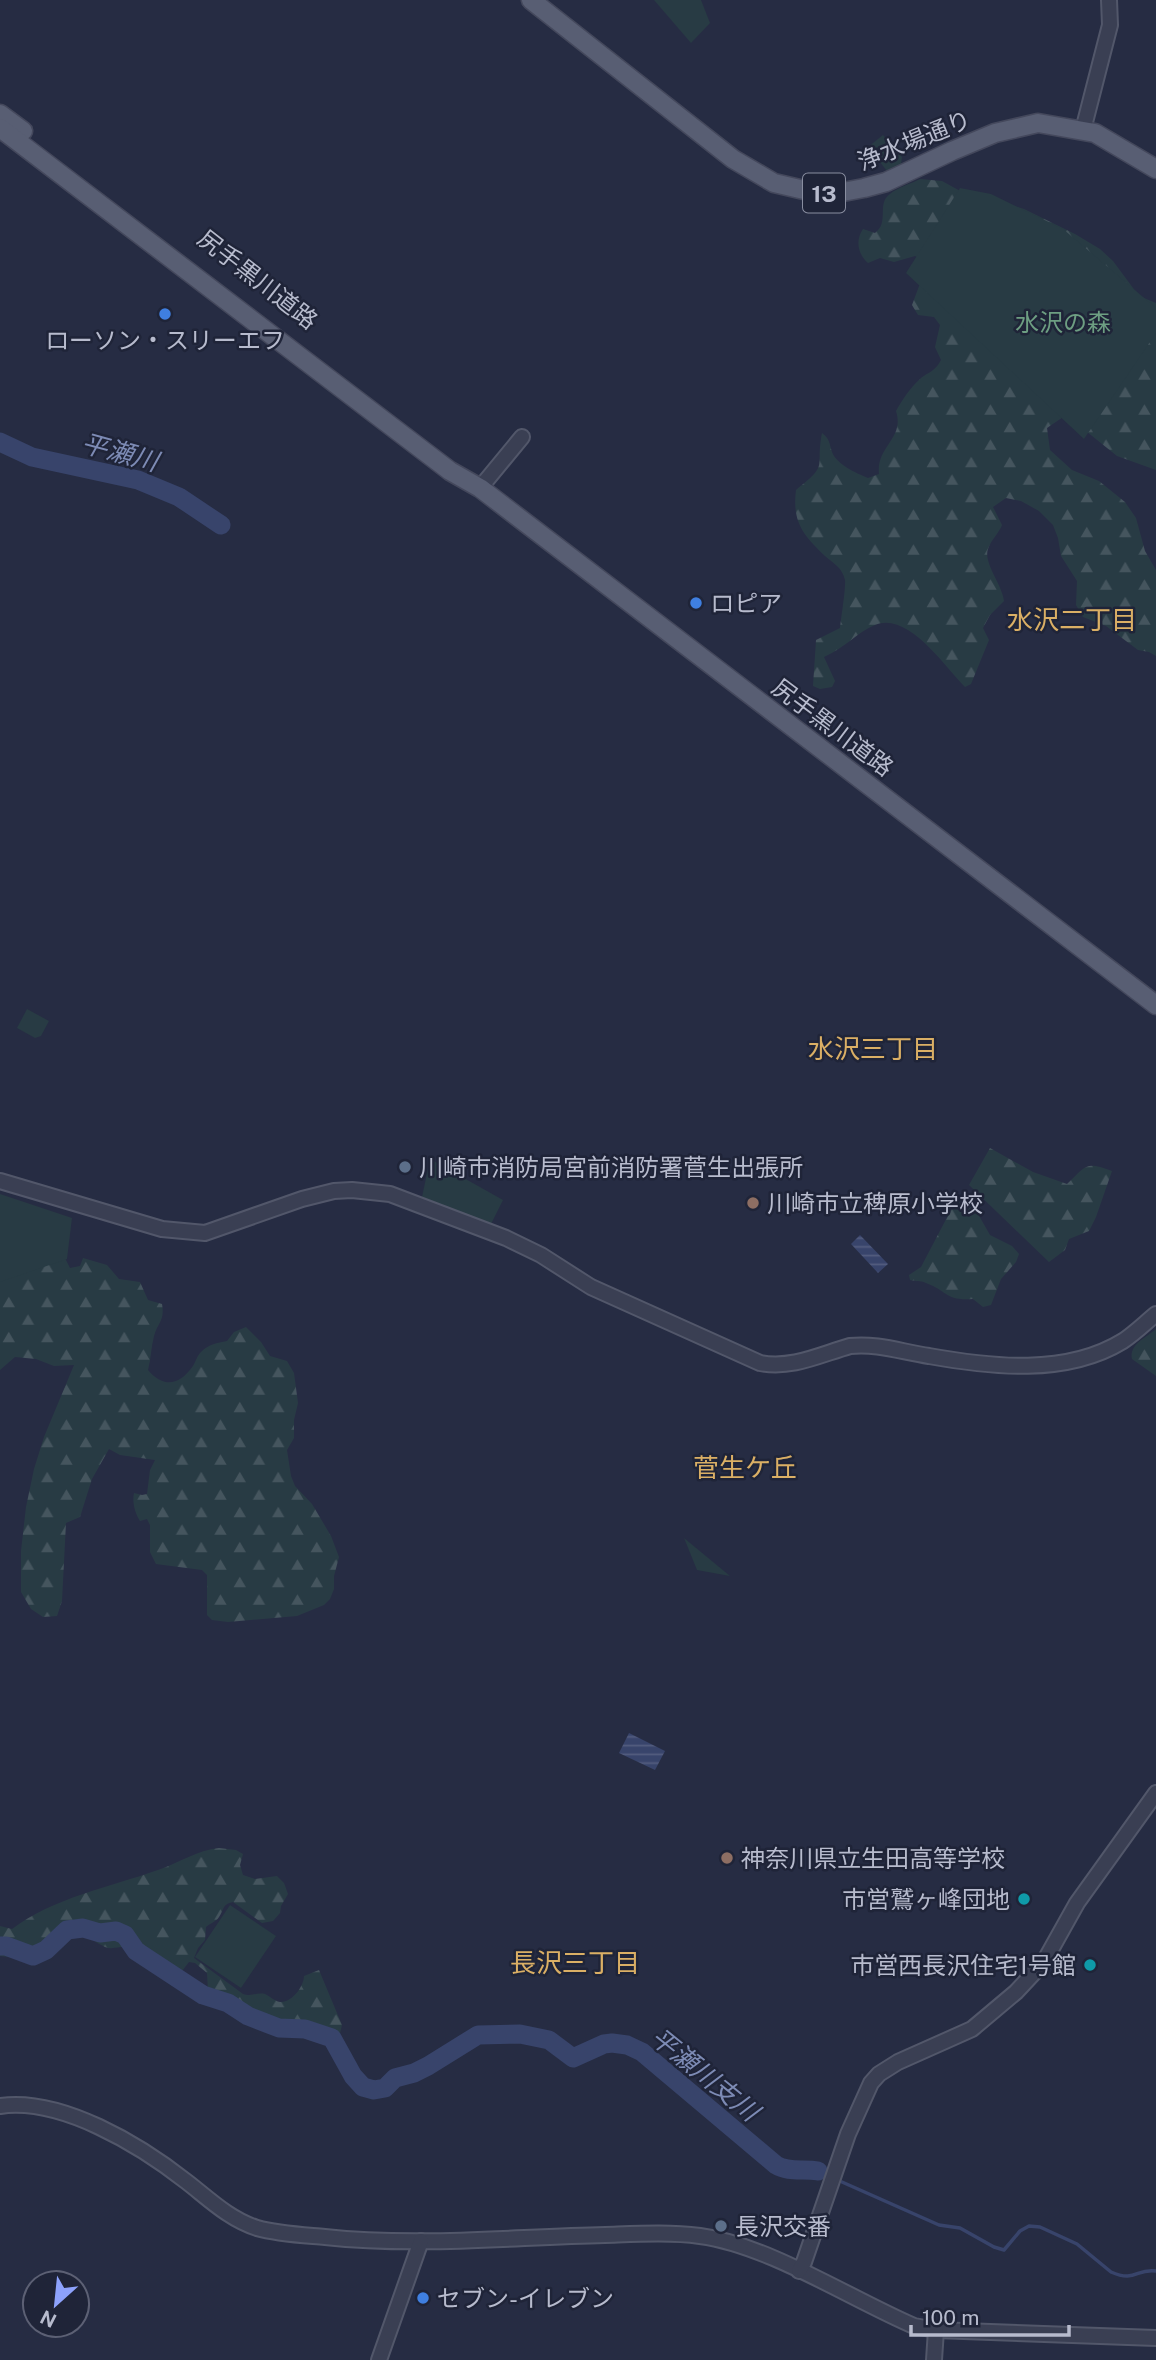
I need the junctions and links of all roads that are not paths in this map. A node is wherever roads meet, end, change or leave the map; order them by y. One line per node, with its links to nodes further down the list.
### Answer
1 (531, 0): 5 (main road, 浄水場通り / 13)
2 (1110, 0): 5 (street)
3 (0, 114): 8 (main road, 尻手黒川道路)
4 (0, 128): 8 (main road, 尻手黒川道路)
5 (1083, 130): 6 (main road, 浄水場通り / 13)
6 (1156, 169)
7 (522, 437): 8 (street)
8 (480, 488): 9 (main road, 尻手黒川道路)
9 (1156, 1006)
10 (0, 1181): 11 (street)
11 (1156, 1314)
12 (1156, 1793): 15 (street)
13 (0, 2106): 14 (street)
14 (421, 2241): 15 (street); 18 (street)
15 (799, 2271): 16 (street)
16 (936, 2330): 17 (street); 19 (street)
17 (1156, 2338)
18 (379, 2360)
19 (934, 2360)

